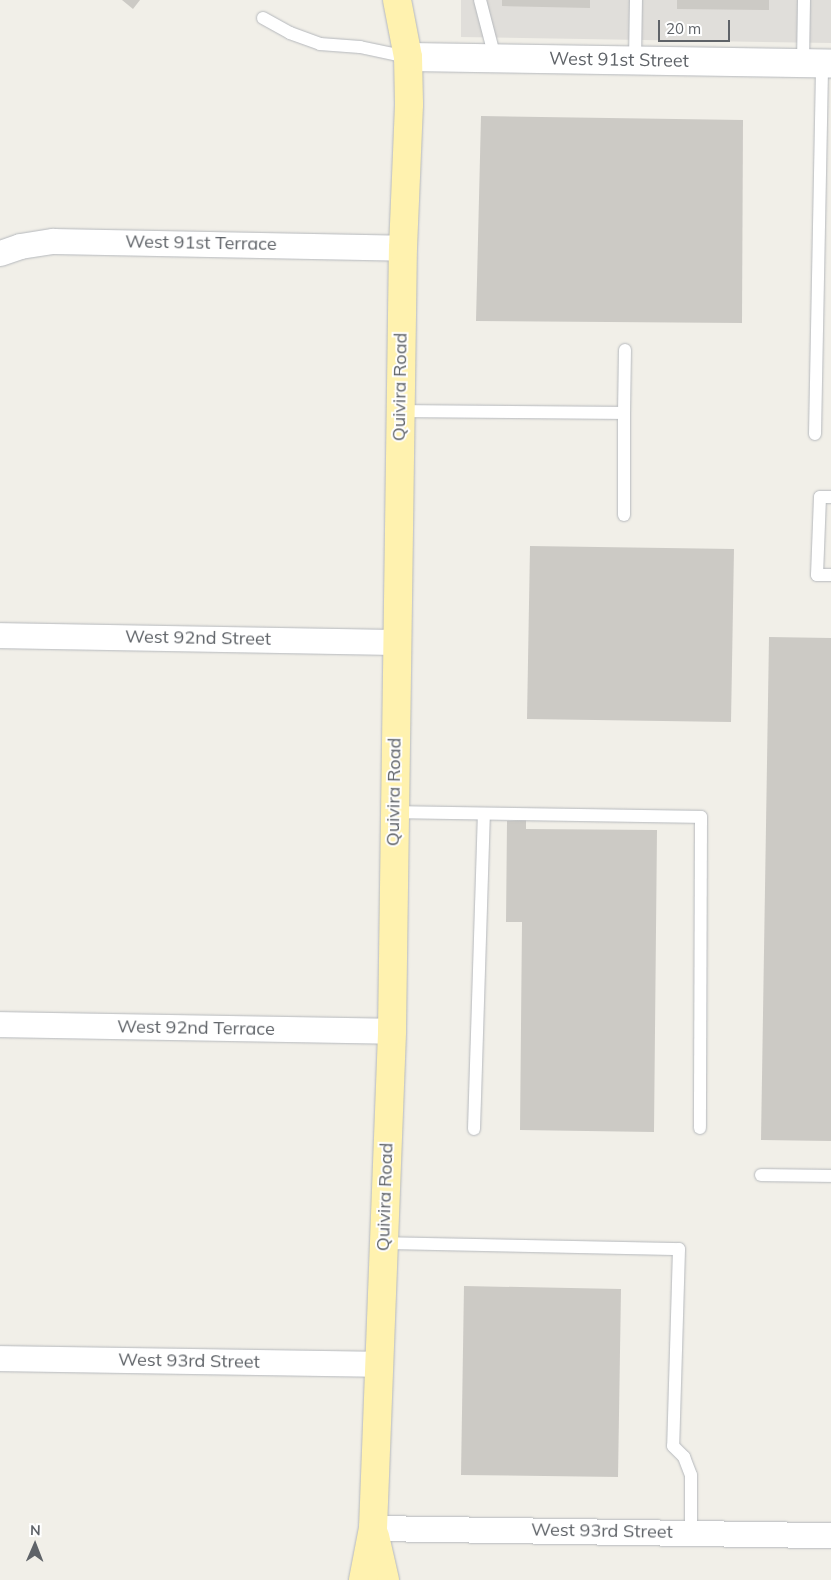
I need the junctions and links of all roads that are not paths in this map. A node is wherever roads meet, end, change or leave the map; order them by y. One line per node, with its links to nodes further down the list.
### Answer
1 (397, 0): 7 (main road, Quivira Road)
2 (416, 0): 7 (main road, Quivira Road)
3 (480, 0): 8 (lane)
4 (636, 0): 9 (lane)
5 (804, 0): 10 (lane)
6 (263, 18): 7 (lane)
7 (408, 57): 8 (street, West 91st Street); 11 (main road, Quivira Road)
8 (496, 58): 9 (street, West 91st Street)
9 (635, 61): 10 (street, West 91st Street)
10 (819, 63): 16 (lane)
11 (403, 248): 12 (street, West 91st Terrace); 14 (main road, Quivira Road)
12 (0, 253)
13 (625, 350): 15 (lane)
14 (400, 411): 15 (lane); 21 (main road, Quivira Road)
15 (624, 413): 18 (lane)
16 (815, 434)
17 (831, 497): 19 (lane)
18 (624, 515)
19 (831, 575)
20 (0, 635): 21 (street, West 92nd Street)
21 (396, 642): 22 (main road, Quivira Road)
22 (394, 812): 23 (lane); 25 (main road, Quivira Road)
23 (484, 814): 26 (lane); 27 (lane)
24 (0, 1024): 25 (street, West 92nd Terrace)
25 (392, 1031): 30 (main road, Quivira Road)
26 (700, 1128)
27 (474, 1129)
28 (761, 1175): 29 (lane)
29 (831, 1176)
30 (383, 1243): 32 (main road, Quivira Road); 34 (lane)
31 (0, 1358): 32 (street, West 93rd Street)
32 (377, 1364): 33 (main road, Quivira Road)
33 (373, 1528): 34 (street, West 93rd Street); 36 (main road, Quivira Road); 37 (main road, Quivira Road)
34 (691, 1532): 35 (street, West 93rd Street)
35 (831, 1535)
36 (362, 1580)
37 (385, 1580)

